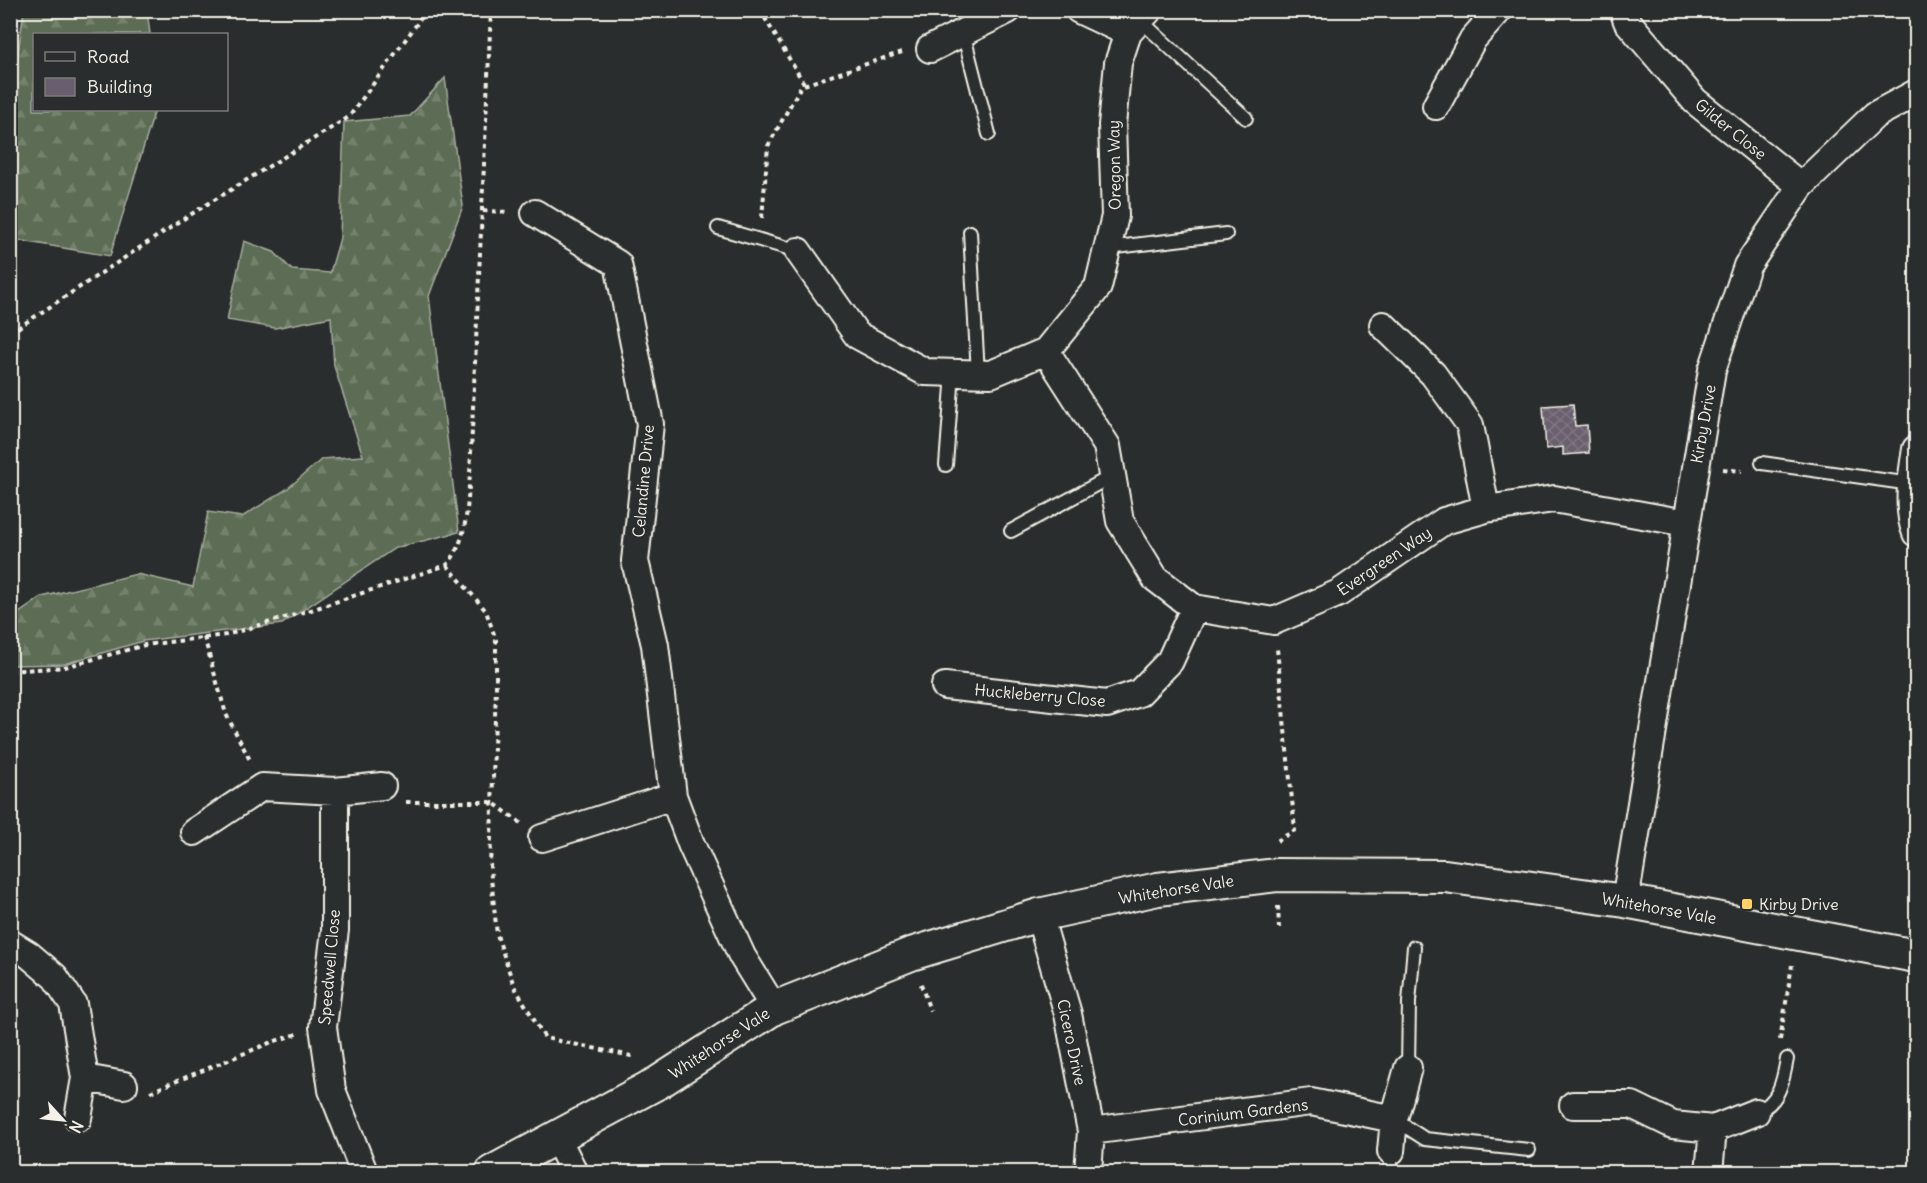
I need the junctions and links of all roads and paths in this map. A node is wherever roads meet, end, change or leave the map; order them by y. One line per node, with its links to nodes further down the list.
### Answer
1 (427, 10): 25 (path)
2 (492, 10): 40 (path)
3 (760, 10): 11 (path)
4 (1008, 10): 9 (street)
5 (1079, 10): 8 (street)
6 (1499, 10): 13 (street)
7 (1623, 10): 16 (street, Gilder Close)
8 (1139, 21): 14 (lane); 22 (street, Oregon Way)
9 (963, 32): 10 (street); 15 (lane)
10 (930, 49): 11 (path)
11 (805, 85): 21 (path)
12 (1917, 93): 16 (street, Kirby Drive)
13 (1436, 106)
14 (1246, 118)
15 (989, 134)
16 (1801, 186): 31 (street, Kirby Drive)
17 (535, 213): 46 (street, Celandine Drive)
18 (718, 228): 21 (lane)
19 (970, 232): 27 (lane)
20 (1226, 234): 22 (lane)
21 (761, 240): 23 (lane)
22 (1108, 248): 26 (street, Oregon Way)
23 (798, 250): 27 (street)
24 (1383, 325): 34 (street)
25 (10, 333)
26 (1046, 351): 27 (street); 32 (street)
27 (965, 374): 30 (lane)
28 (1917, 449): 33 (street)
29 (1762, 463): 31 (path); 33 (lane)
30 (946, 465)
31 (1695, 467): 35 (street, Kirby Drive)
32 (1112, 476): 36 (lane); 38 (street)
33 (1911, 484): 37 (street)
34 (1486, 508): 35 (street, Evergreen Way); 39 (street, Evergreen Way)
35 (1686, 523): 52 (street, Kirby Drive)
36 (1011, 531)
37 (1917, 533)
38 (1194, 608): 39 (street); 42 (street, Huckleberry Close)
39 (1274, 621): 50 (path)
40 (204, 637): 41 (path); 44 (path)
41 (10, 671)
42 (945, 686)
43 (382, 786): 45 (street); 47 (path)
44 (262, 787): 45 (street); 48 (street)
45 (335, 791): 62 (street, Speedwell Close)
46 (673, 796): 49 (street); 60 (street, Celandine Drive)
47 (492, 801)
48 (194, 832)
49 (542, 838)
50 (1276, 841)
51 (1277, 899): 54 (path)
52 (1625, 901): 53 (street, Whitehorse Vale); 57 (street, Whitehorse Vale)
53 (1038, 915): 60 (street, Whitehorse Vale); 72 (street, Cicero Drive)
54 (1279, 928)
55 (10, 943): 65 (street)
56 (1414, 947): 64 (lane)
57 (1917, 956)
58 (1792, 965): 63 (path)
59 (917, 974): 61 (path)
60 (774, 1008): 73 (street, Whitehorse Vale)
61 (930, 1011)
62 (323, 1027): 66 (path); 76 (street, Speedwell Close)
63 (1787, 1059): 68 (lane)
64 (1408, 1068): 70 (street)
65 (85, 1077): 66 (street); 69 (street)
66 (124, 1085)
67 (1573, 1105): 71 (street)
68 (1756, 1112): 71 (street)
69 (78, 1118)
70 (1394, 1119): 72 (street, Corinium Gardens); 74 (lane); 75 (street)
71 (1713, 1129): 80 (street)
72 (1091, 1131): 79 (street, Cicero Drive)
73 (556, 1137): 77 (street, Whitehorse Vale); 78 (street)
74 (1529, 1150)
75 (1391, 1162)
76 (364, 1173)
77 (492, 1173)
78 (574, 1173)
79 (1088, 1173)
80 (1710, 1173)

